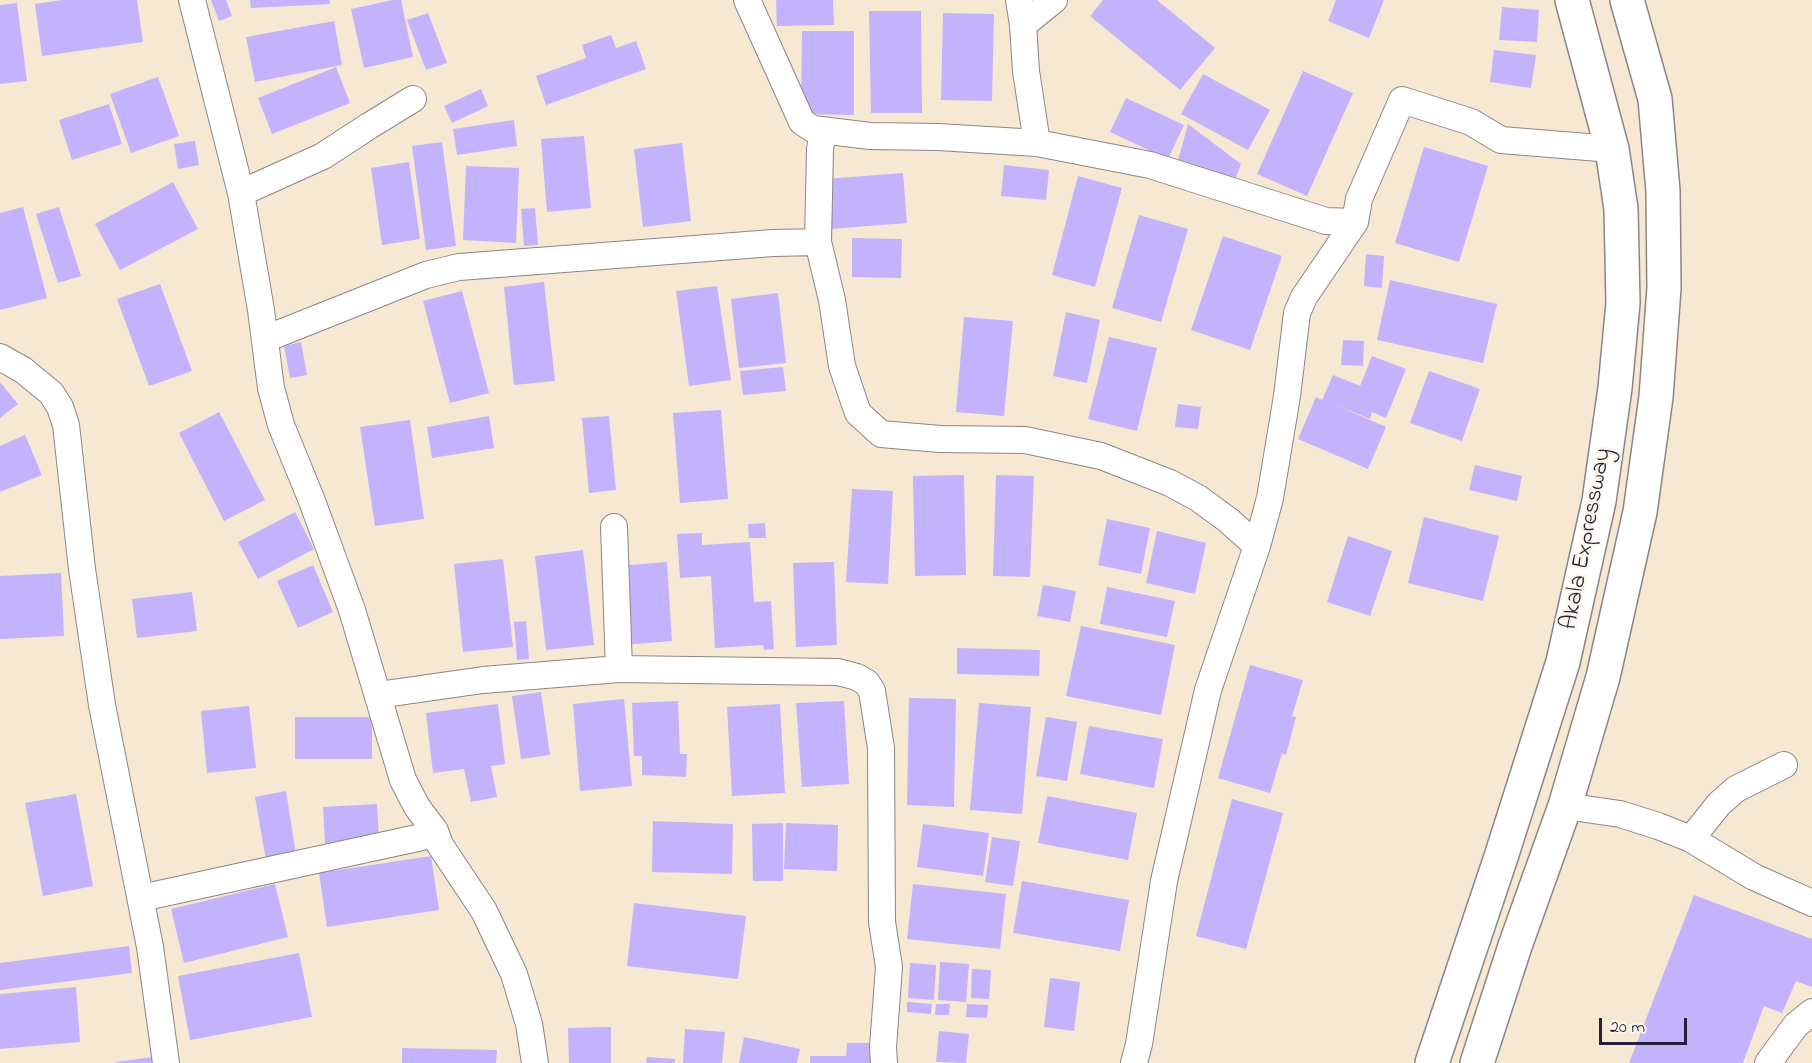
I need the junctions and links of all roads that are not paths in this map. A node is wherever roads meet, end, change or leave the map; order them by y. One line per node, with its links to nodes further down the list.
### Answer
1 (192, 0): 11 (street)
2 (747, 0): 8 (street)
3 (1054, 0): 6 (street)
4 (1572, 0): 10 (main road, Akala Expressway)
5 (1627, 0): 21 (main road, Akala Expressway)
6 (1021, 12): 9 (street)
7 (413, 99): 11 (street)
8 (823, 131): 9 (street); 13 (street)
9 (1037, 143): 12 (street)
10 (1612, 149): 12 (street); 31 (main road, Akala Expressway)
11 (241, 193): 14 (street)
12 (1355, 222): 17 (street)
13 (818, 242): 14 (street); 17 (street)
14 (265, 339): 19 (street)
15 (0, 357): 24 (street)
16 (614, 527): 18 (street)
17 (1257, 546): 30 (street)
18 (619, 669): 19 (street); 29 (street)
19 (378, 695): 22 (street)
20 (1784, 765): 23 (street)
21 (1565, 806): 23 (street); 32 (main road, Akala Expressway)
22 (435, 831): 24 (street); 28 (street)
23 (1691, 839): 25 (street)
24 (141, 898): 27 (street)
25 (1812, 903)
26 (1812, 1012): 33 (street)
27 (166, 1063)
28 (535, 1063)
29 (884, 1063)
30 (1134, 1063)
31 (1431, 1063)
32 (1477, 1063)
33 (1768, 1063)

